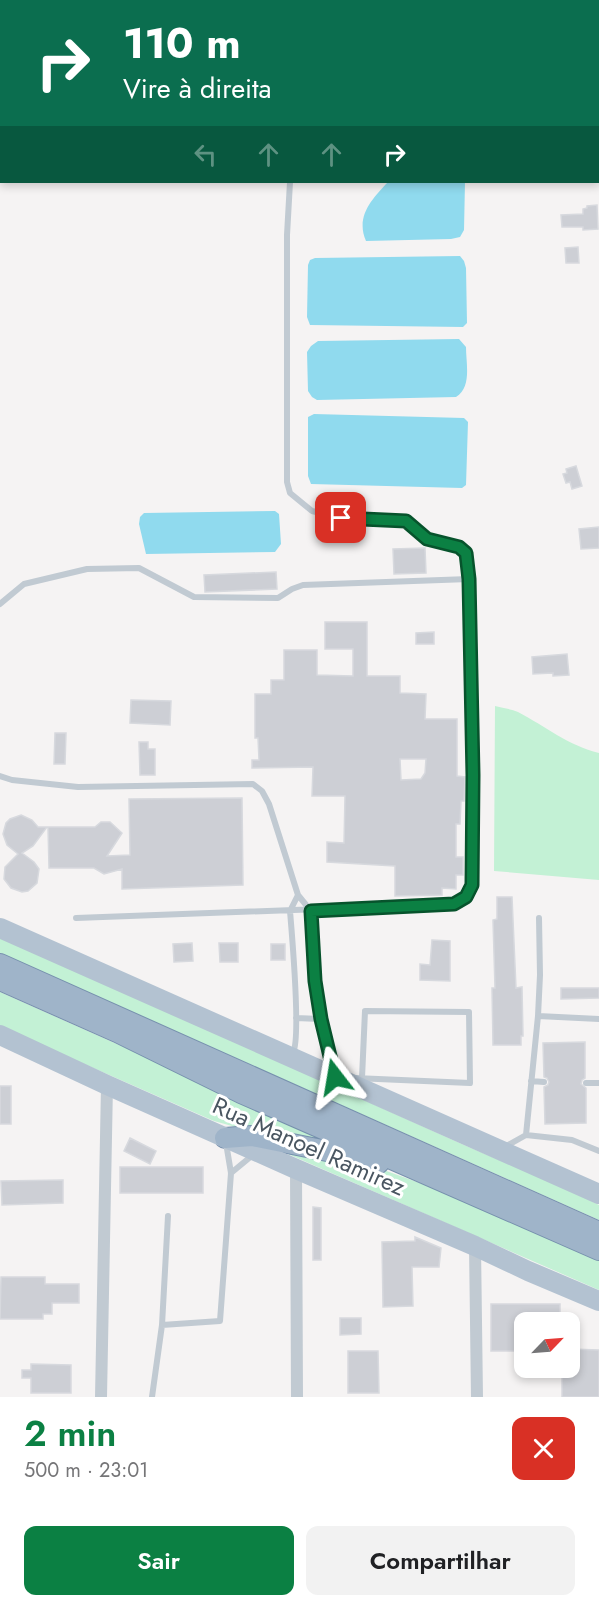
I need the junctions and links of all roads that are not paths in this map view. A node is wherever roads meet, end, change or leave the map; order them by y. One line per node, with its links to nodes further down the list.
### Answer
1 (290, 183): 2 (lane)
2 (469, 579): 3 (lane); 7 (lane)
3 (0, 604)
4 (0, 776): 5 (lane)
5 (298, 895): 6 (lane); 7 (lane)
6 (290, 911): 7 (lane); 8 (lane); 14 (lane)
7 (311, 911): 15 (lane)
8 (76, 918)
9 (539, 918): 13 (lane)
10 (0, 928): 18 (main road)
11 (0, 964): 36 (highway)
12 (0, 980): 33 (highway)
13 (538, 1016): 16 (lane); 21 (lane)
14 (296, 1018): 15 (lane); 18 (lane)
15 (321, 1019): 19 (lane)
16 (599, 1019)
17 (0, 1035): 25 (main road, Rua Manoel Ramirez)
18 (291, 1056): 19 (main road)
19 (335, 1077): 20 (lane); 28 (main road)
20 (362, 1078): 20 (lane)
21 (531, 1082): 22 (lane); 26 (lane)
22 (544, 1082)
23 (586, 1083): 24 (lane)
24 (599, 1083)
25 (107, 1085): 27 (main road, Rua Manoel Ramirez); 41 (street)
26 (526, 1135): 28 (lane); 29 (lane)
27 (225, 1138): 30 (main road, Rua Manoel Ramirez); 32 (lane); 33 (highway)
28 (499, 1151): 34 (main road)
29 (599, 1151)
30 (257, 1152): 31 (main road, Rua Manoel Ramirez); 32 (lane)
31 (296, 1170): 37 (main road, Rua Manoel Ramirez); 43 (street)
32 (231, 1173): 40 (lane)
33 (426, 1173): 38 (highway)
34 (599, 1194)
35 (168, 1216): 40 (lane)
36 (599, 1233)
37 (475, 1246): 39 (main road, Rua Manoel Ramirez); 44 (street)
38 (599, 1250)
39 (599, 1301)
40 (162, 1326): 42 (lane)
41 (101, 1397)
42 (152, 1397)
43 (297, 1397)
44 (477, 1397)

